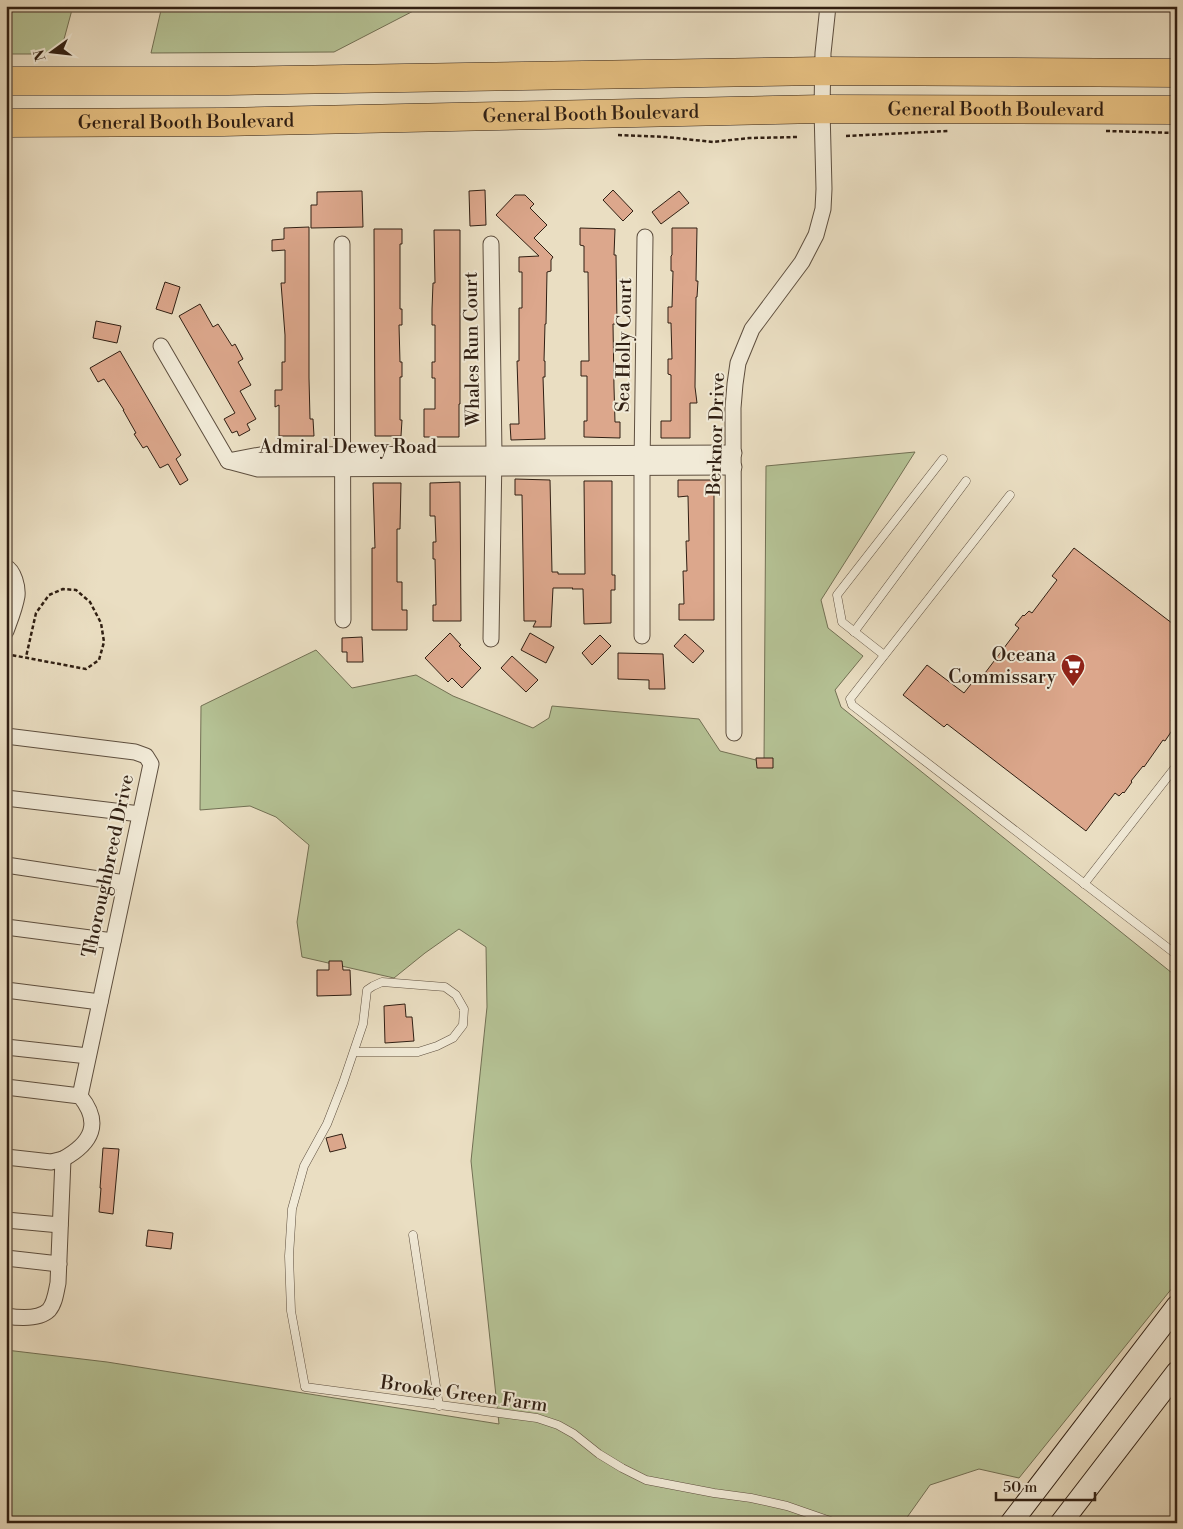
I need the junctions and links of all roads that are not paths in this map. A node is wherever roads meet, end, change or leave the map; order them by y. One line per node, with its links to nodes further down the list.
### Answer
1 (828, 6): 2 (street, Berknor Drive)
2 (823, 71): 3 (highway, General Booth Boulevard); 4 (highway, General Booth Boulevard); 5 (street, Berknor Drive)
3 (1177, 73)
4 (6, 81)
5 (822, 109): 6 (highway, General Booth Boulevard); 7 (highway, General Booth Boulevard); 12 (street, Berknor Drive)
6 (1177, 110)
7 (6, 123)
8 (646, 238): 15 (street, Sea Holly Court)
9 (342, 244): 16 (street)
10 (491, 244): 14 (street, Whales Run Court)
11 (161, 346): 16 (street, Admiral Dewey Road)
12 (734, 460): 15 (street, Admiral Dewey Road); 26 (street, Berknor Drive)
13 (943, 460): 22 (lane)
14 (494, 461): 15 (street, Admiral Dewey Road); 16 (street, Admiral Dewey Road); 24 (street, Whales Run Court)
15 (642, 461): 23 (street, Sea Holly Court)
16 (342, 462): 20 (street)
17 (966, 481): 22 (lane)
18 (1010, 495): 25 (lane)
19 (6, 567): 21 (street)
20 (343, 620)
21 (6, 632)
22 (854, 632): 25 (lane)
23 (642, 636)
24 (491, 639)
25 (884, 655): 33 (lane)
26 (734, 732)
27 (6, 736): 30 (street, Thoroughbreed Drive)
28 (1177, 765): 33 (lane)
29 (6, 798): 30 (street)
30 (140, 814): 32 (street, Thoroughbreed Drive)
31 (6, 865): 32 (street)
32 (125, 883): 35 (street, Thoroughbreed Drive)
33 (1084, 884): 36 (lane)
34 (6, 927): 35 (street)
35 (113, 941): 38 (street, Thoroughbreed Drive)
36 (1177, 955)
37 (6, 990): 38 (street)
38 (100, 1002): 41 (street, Thoroughbreed Drive)
39 (6, 1047): 41 (street)
40 (354, 1052): 40 (lane); 54 (lane, Brooke Green Farm)
41 (88, 1056): 43 (street, Thoroughbreed Drive)
42 (6, 1087): 43 (street)
43 (80, 1096): 45 (street)
44 (6, 1157): 45 (street)
45 (63, 1159): 47 (street)
46 (6, 1220): 47 (street)
47 (60, 1225): 50 (street)
48 (413, 1235): 54 (lane)
49 (6, 1258): 50 (street)
50 (59, 1264): 52 (street)
51 (1177, 1306): 56 (main road)
52 (6, 1316)
53 (1177, 1372): 57 (main road)
54 (439, 1406): 55 (lane, Brooke Green Farm)
55 (836, 1523)
56 (1011, 1523)
57 (1061, 1523)

